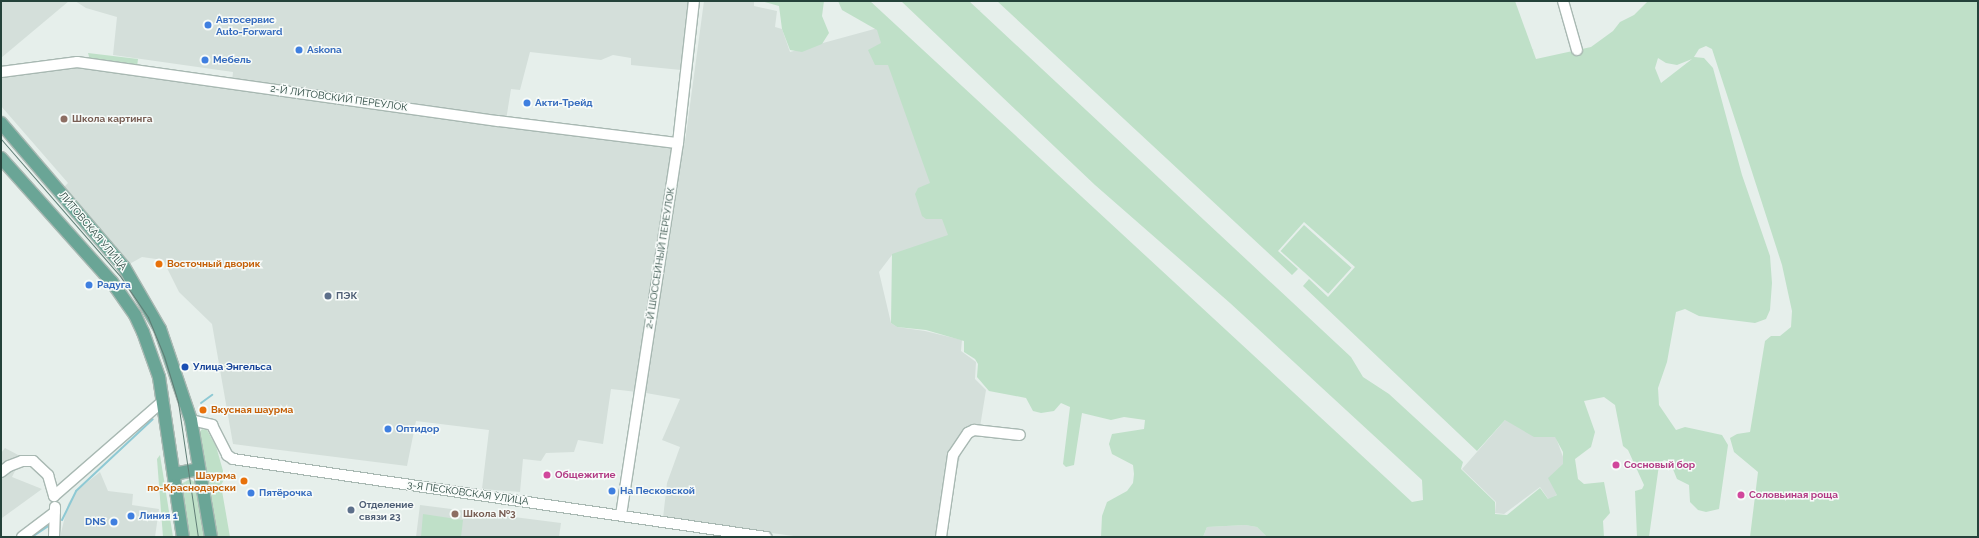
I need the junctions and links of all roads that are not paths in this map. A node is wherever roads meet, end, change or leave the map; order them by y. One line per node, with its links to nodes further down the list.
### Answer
1 (694, 1): 6 (street, 2-Й ШОССЕЙНЫЙ ПЕРЕУЛОК)
2 (1563, 1): 3 (street)
3 (1577, 50)
4 (1, 72): 6 (street, 2-Й ЛИТОВСКИЙ ПЕРЕУЛОК)
5 (1, 123): 9 (main road, ЛИТОВСКАЯ УЛИЦА)
6 (678, 143): 16 (street, 2-Й ШОССЕЙНЫЙ ПЕРЕУЛОК)
7 (1, 158): 8 (main road, ЛИТОВСКАЯ УЛИЦА)
8 (163, 401): 13 (main road, ЛИТОВСКАЯ УЛИЦА); 14 (street)
9 (191, 420): 11 (main road, ЛИТОВСКАЯ УЛИЦА); 16 (street, 3-Я ПЕСКОВСКАЯ УЛИЦА)
10 (1020, 435): 22 (street)
11 (199, 469): 13 (main road); 20 (main road, ЛИТОВСКАЯ УЛИЦА)
12 (1, 472): 14 (street)
13 (174, 474): 19 (main road, ЛИТОВСКАЯ УЛИЦА)
14 (54, 496): 15 (street)
15 (55, 512): 17 (street); 18 (street)
16 (621, 515): 21 (street, 3-Я ПЕСКОВСКАЯ УЛИЦА)
17 (22, 537)
18 (54, 537)
19 (183, 537)
20 (211, 537)
21 (766, 537)
22 (941, 537)

